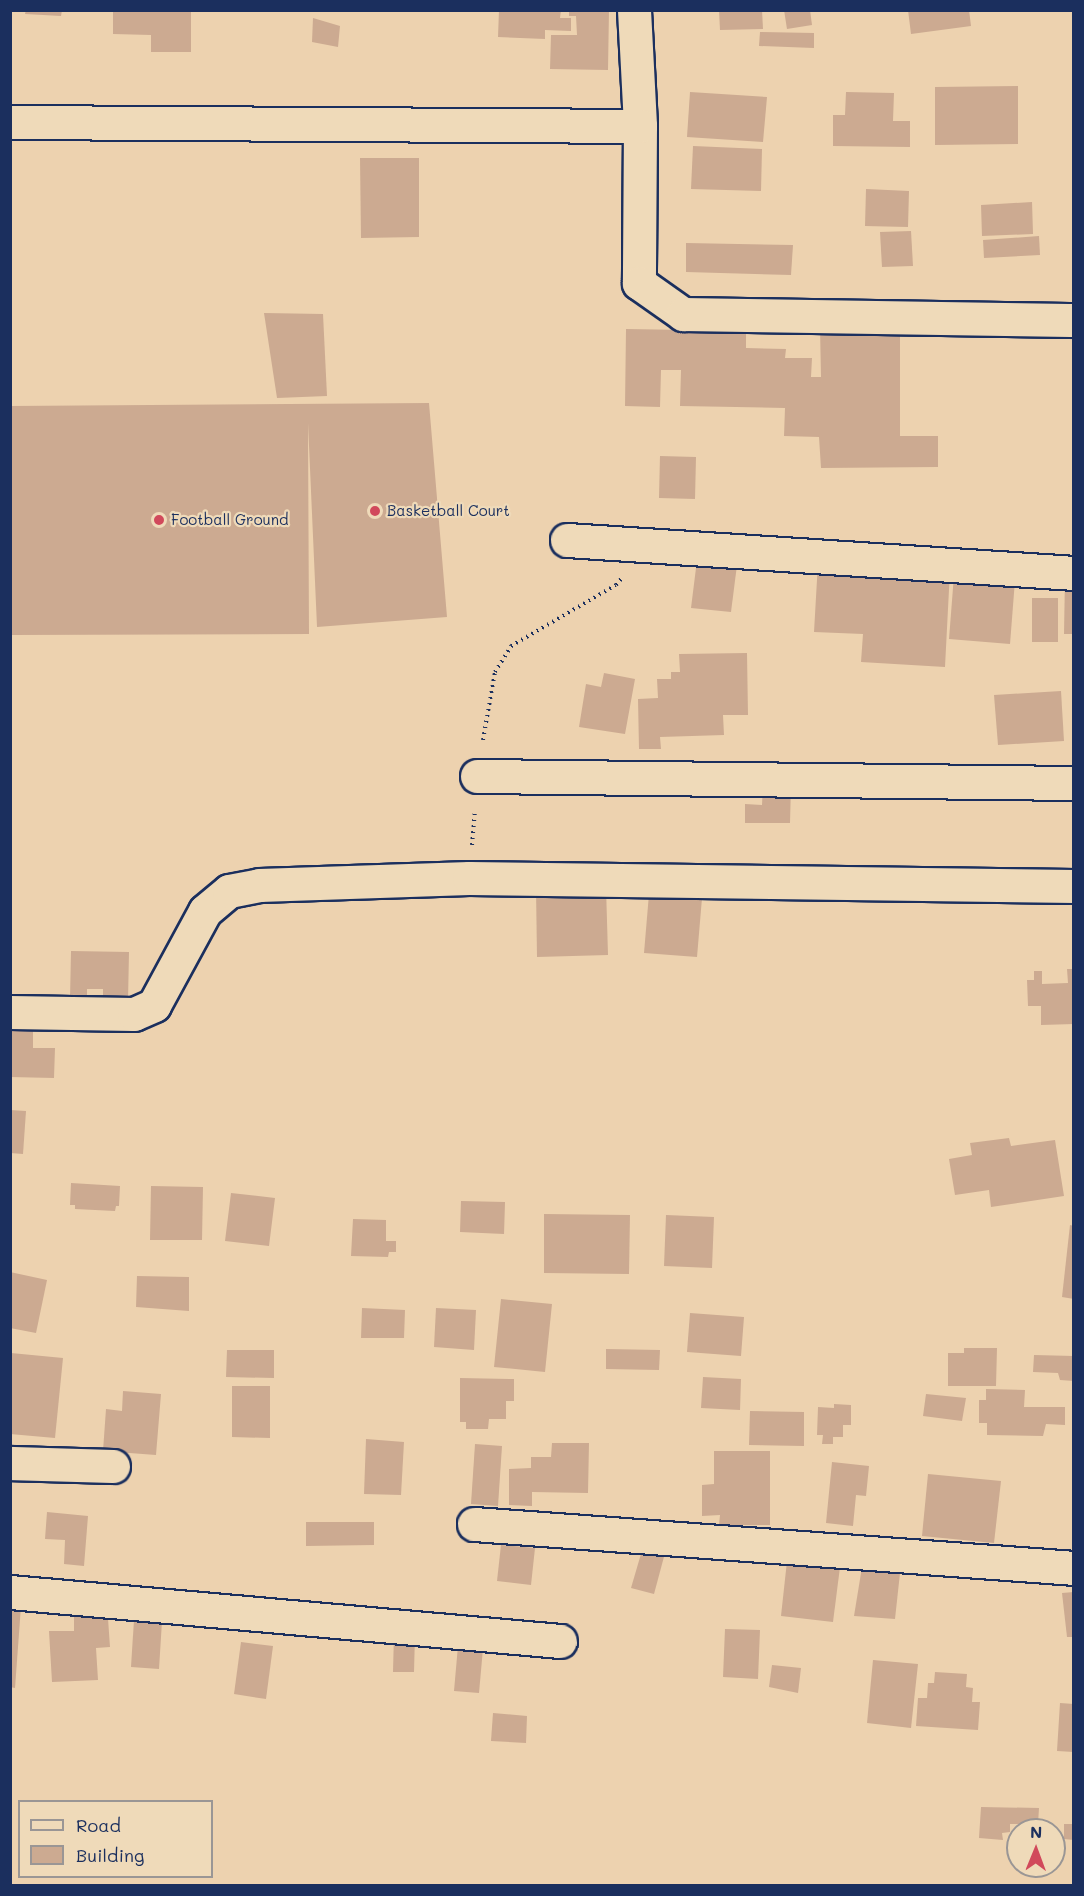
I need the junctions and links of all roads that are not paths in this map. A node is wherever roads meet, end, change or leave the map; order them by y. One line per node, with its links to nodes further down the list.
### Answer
1 (634, 10): 3 (street)
2 (10, 122): 3 (street)
3 (640, 126): 4 (street)
4 (1074, 320)
5 (567, 540): 6 (street)
6 (1074, 573)
7 (477, 776): 8 (street)
8 (1074, 783)
9 (1074, 886): 10 (street)
10 (10, 1012)
11 (10, 1463): 12 (street)
12 (113, 1466)
13 (474, 1524): 14 (street)
14 (1074, 1568)
15 (10, 1592): 16 (street)
16 (560, 1641)

